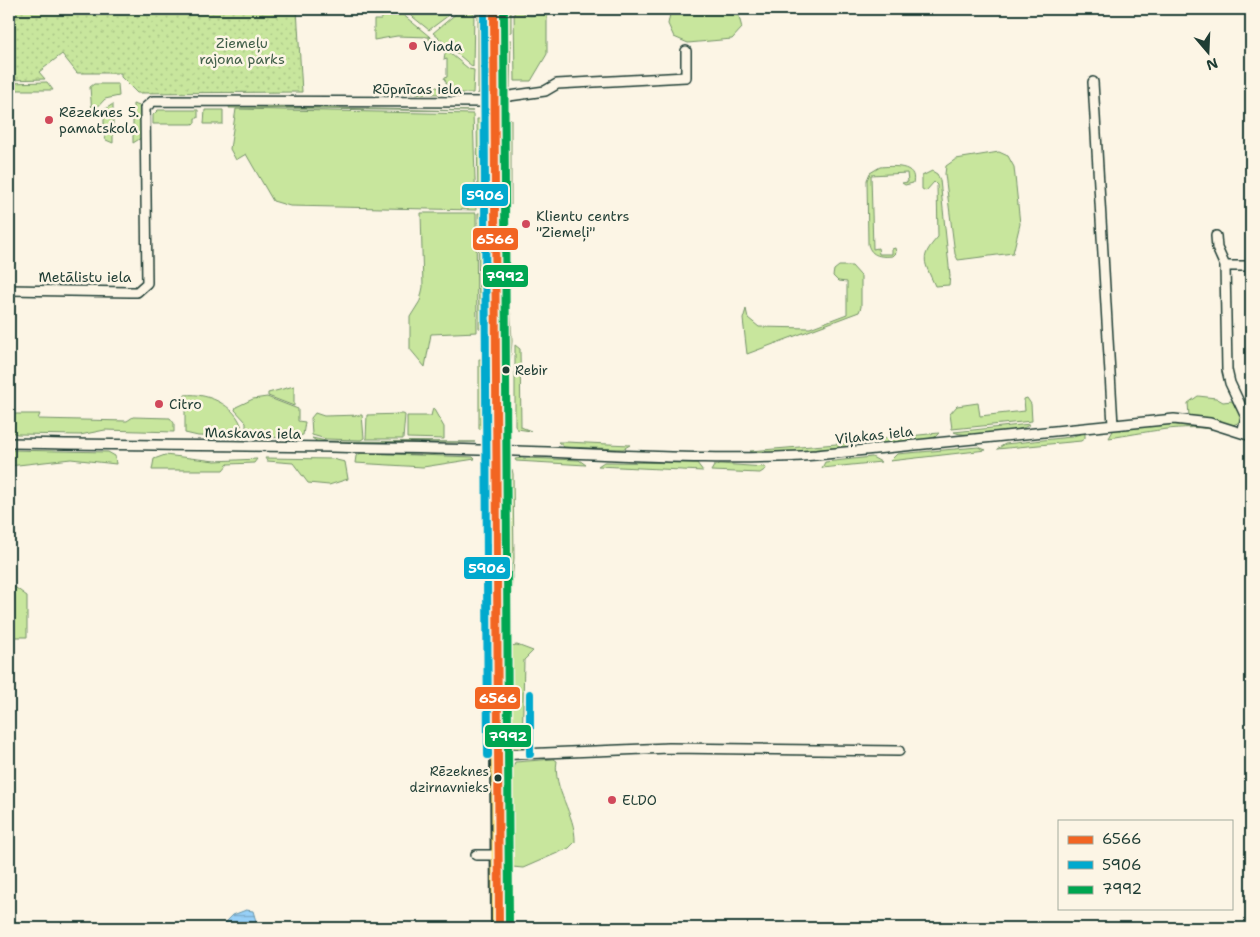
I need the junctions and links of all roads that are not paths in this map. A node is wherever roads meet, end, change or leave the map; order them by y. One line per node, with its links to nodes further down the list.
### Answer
1 (494, 9): 4 (main road)
2 (686, 51): 4 (street, Rūpnīcas iela)
3 (1093, 82): 10 (street)
4 (494, 102): 5 (street, Rūpnīcas iela); 14 (main road)
5 (148, 103): 9 (street, Metālistu iela)
6 (1216, 236): 7 (street)
7 (1225, 266): 8 (street); 11 (street)
8 (1251, 266)
9 (9, 290)
10 (1113, 425): 11 (street, Viļakas iela); 14 (street, Viļakas iela)
11 (1242, 432): 12 (street, Viļakas iela)
12 (1251, 436)
13 (9, 443): 14 (street, Maskavas iela)
14 (496, 451): 16 (main road)
15 (899, 751): 16 (street)
16 (498, 755): 18 (main road)
17 (476, 855): 18 (street)
18 (499, 855): 19 (main road)
19 (500, 928)

